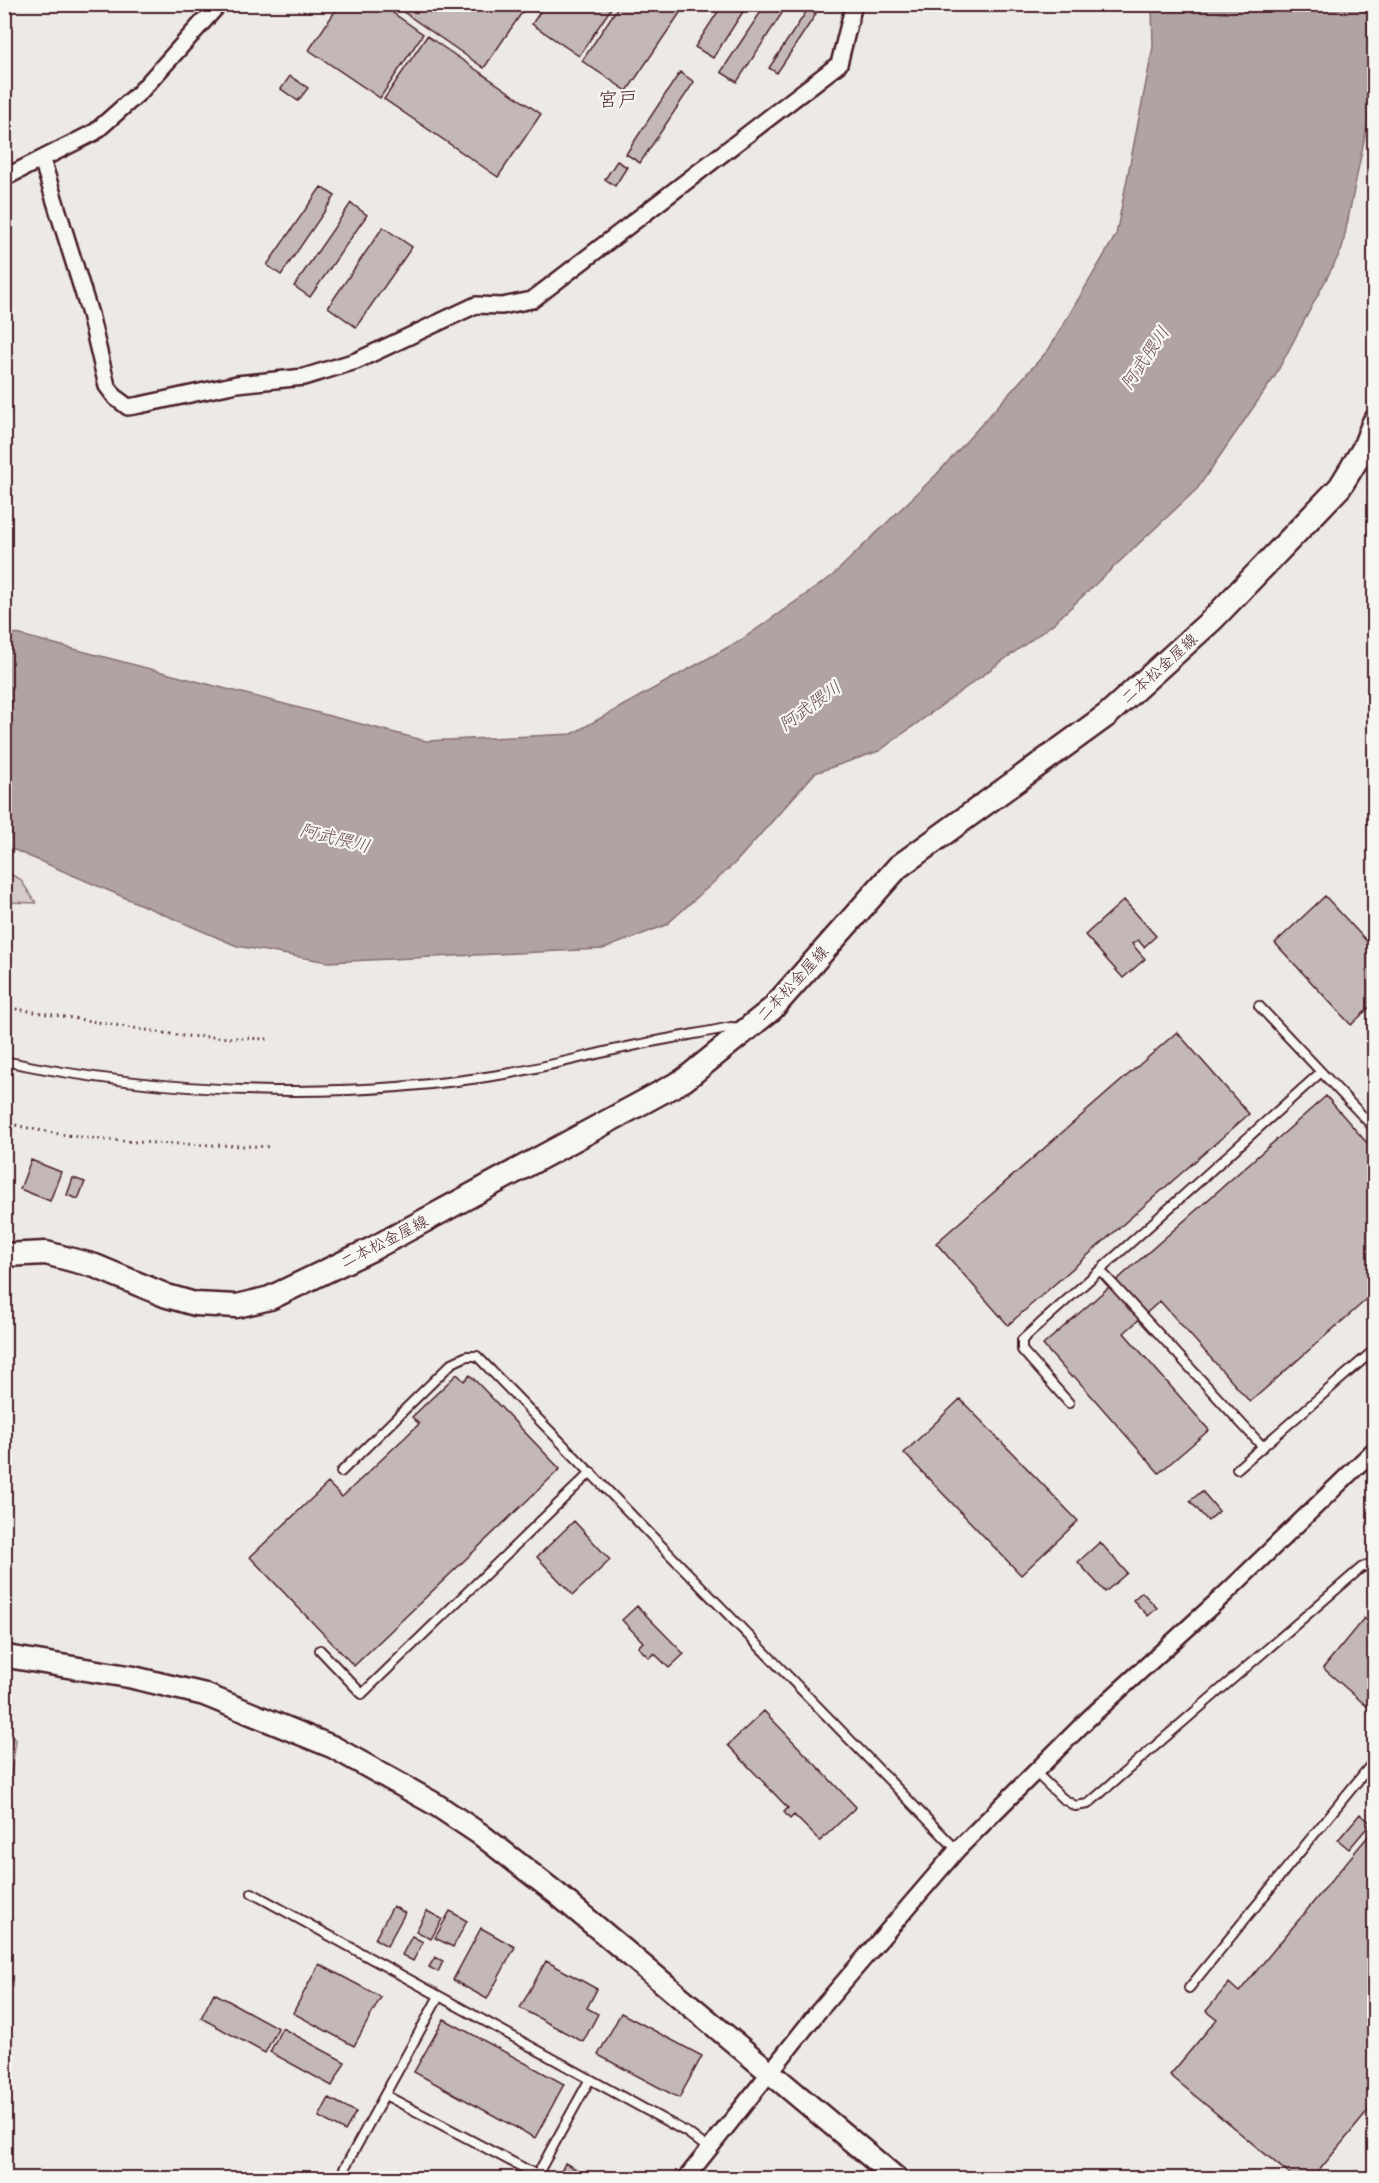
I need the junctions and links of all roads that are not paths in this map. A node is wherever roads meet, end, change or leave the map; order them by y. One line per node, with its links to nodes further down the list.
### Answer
1 (219, 4): 4 (street)
2 (854, 4): 3 (street)
3 (44, 166)
4 (4, 178)
5 (1374, 422): 7 (main road, 二本松金屋線)
6 (1259, 1006): 9 (lane)
7 (747, 1030): 8 (lane); 11 (main road, 二本松金屋線)
8 (4, 1061)
9 (1320, 1073): 10 (lane); 12 (lane)
10 (1374, 1128)
11 (4, 1255)
12 (1100, 1270): 14 (lane); 15 (lane)
13 (1374, 1350): 15 (lane)
14 (1069, 1403)
15 (1263, 1447): 17 (lane)
16 (1374, 1450): 24 (street)
17 (1238, 1469)
18 (340, 1472): 19 (lane)
19 (591, 1472): 21 (lane); 25 (lane)
20 (1374, 1562): 24 (lane)
21 (320, 1650)
22 (4, 1656): 29 (street)
23 (1374, 1761): 27 (lane)
24 (1035, 1772): 25 (street)
25 (957, 1850): 29 (street)
26 (252, 1893): 28 (lane)
27 (1189, 1988)
28 (439, 1996): 30 (lane); 31 (lane)
29 (769, 2075): 32 (street); 36 (street)
30 (590, 2079): 32 (lane); 33 (lane)
31 (385, 2095): 33 (lane); 34 (lane)
32 (709, 2149): 35 (street)
33 (536, 2177)
34 (339, 2178)
35 (686, 2178)
36 (896, 2178)

